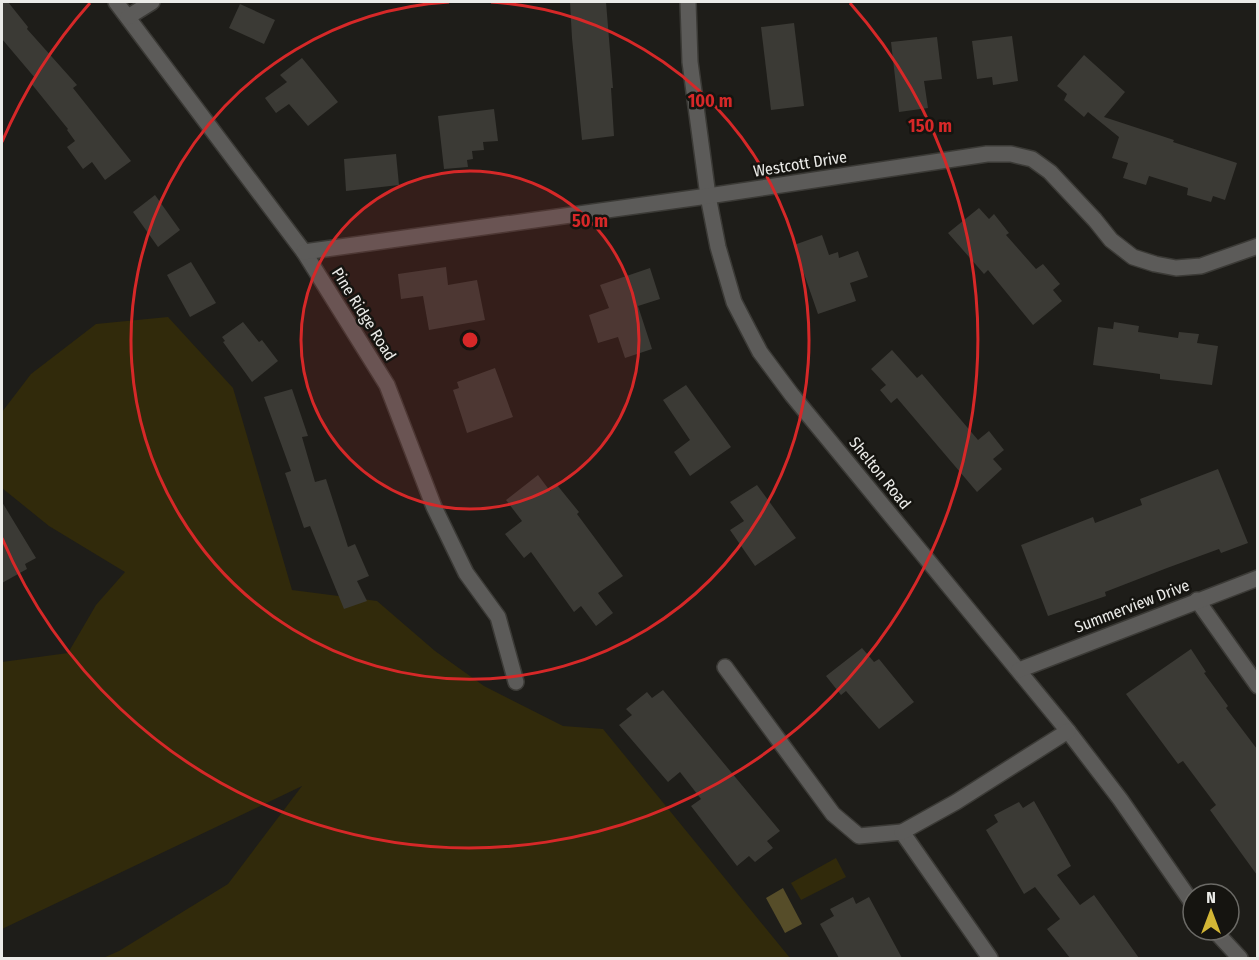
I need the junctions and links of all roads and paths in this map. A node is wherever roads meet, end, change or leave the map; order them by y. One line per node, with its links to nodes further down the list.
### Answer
1 (116, 2): 4 (street, Pine Ridge Road)
2 (152, 2): 4 (street)
3 (688, 2): 5 (street, Shelton Road)
4 (128, 17): 7 (street, Pine Ridge Road)
5 (708, 195): 6 (street, Westcott Drive); 7 (street, Westcott Drive); 11 (street, Shelton Road)
6 (1257, 246)
7 (304, 252): 12 (street, Pine Ridge Road)
8 (1257, 578): 9 (street, Summerview Drive)
9 (1197, 600): 11 (street, Summerview Drive); 13 (street)
10 (724, 667): 15 (street)
11 (1019, 670): 14 (street, Shelton Road)
12 (516, 682)
13 (1257, 686)
14 (1068, 731): 15 (street); 16 (street, Shelton Road)
15 (902, 832): 18 (street)
16 (1181, 887)
17 (1225, 942): 19 (street)
18 (990, 958)
19 (1240, 958)

